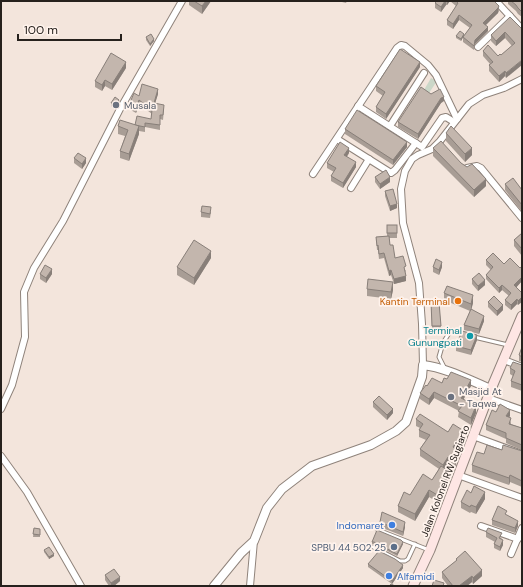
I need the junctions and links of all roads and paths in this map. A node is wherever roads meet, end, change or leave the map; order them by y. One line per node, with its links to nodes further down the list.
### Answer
1 (182, 1): 27 (street)
2 (496, 1): 3 (street)
3 (510, 16): 4 (street); 5 (street)
4 (522, 29)
5 (478, 46)
6 (424, 73): 10 (street)
7 (522, 79): 9 (street)
8 (358, 106): 9 (street); 10 (street); 11 (street)
9 (456, 120): 12 (street); 13 (street)
10 (390, 126): 13 (street)
11 (337, 139): 15 (street); 17 (street)
12 (440, 141): 14 (street); 23 (street)
13 (416, 143): 15 (street)
14 (445, 146)
15 (369, 160): 18 (street)
16 (459, 162): 19 (street)
17 (313, 174)
18 (350, 188)
19 (522, 218)
20 (521, 321): 21 (main road, Jalan Kolonel RW Sugiarto)
21 (510, 346): 22 (main road, Jalan Kolonel RW Sugiarto); 25 (lane)
22 (504, 360): 24 (street); 26 (main road, Jalan Kolonel RW Sugiarto)
23 (423, 365): 25 (street); 38 (street)
24 (522, 367)
25 (445, 370): 26 (street)
26 (490, 394): 28 (street); 29 (main road, Jalan Kolonel RW Sugiarto)
27 (1, 409)
28 (522, 410)
29 (473, 436): 30 (street); 32 (main road, Jalan Kolonel RW Sugiarto)
30 (522, 454)
31 (1, 456): 43 (street)
32 (458, 475): 33 (street); 41 (main road, Jalan Kolonel RW Sugiarto)
33 (522, 498)
34 (481, 526): 37 (street)
35 (522, 528): 37 (street)
36 (378, 530): 39 (lane)
37 (518, 539): 42 (street)
38 (254, 541): 44 (street); 45 (street)
39 (415, 544): 40 (lane); 41 (lane)
40 (373, 547)
41 (430, 550): 46 (main road, Jalan Kolonel RW Sugiarto)
42 (511, 554)
43 (81, 586)
44 (214, 586)
45 (250, 586)
46 (413, 586)

